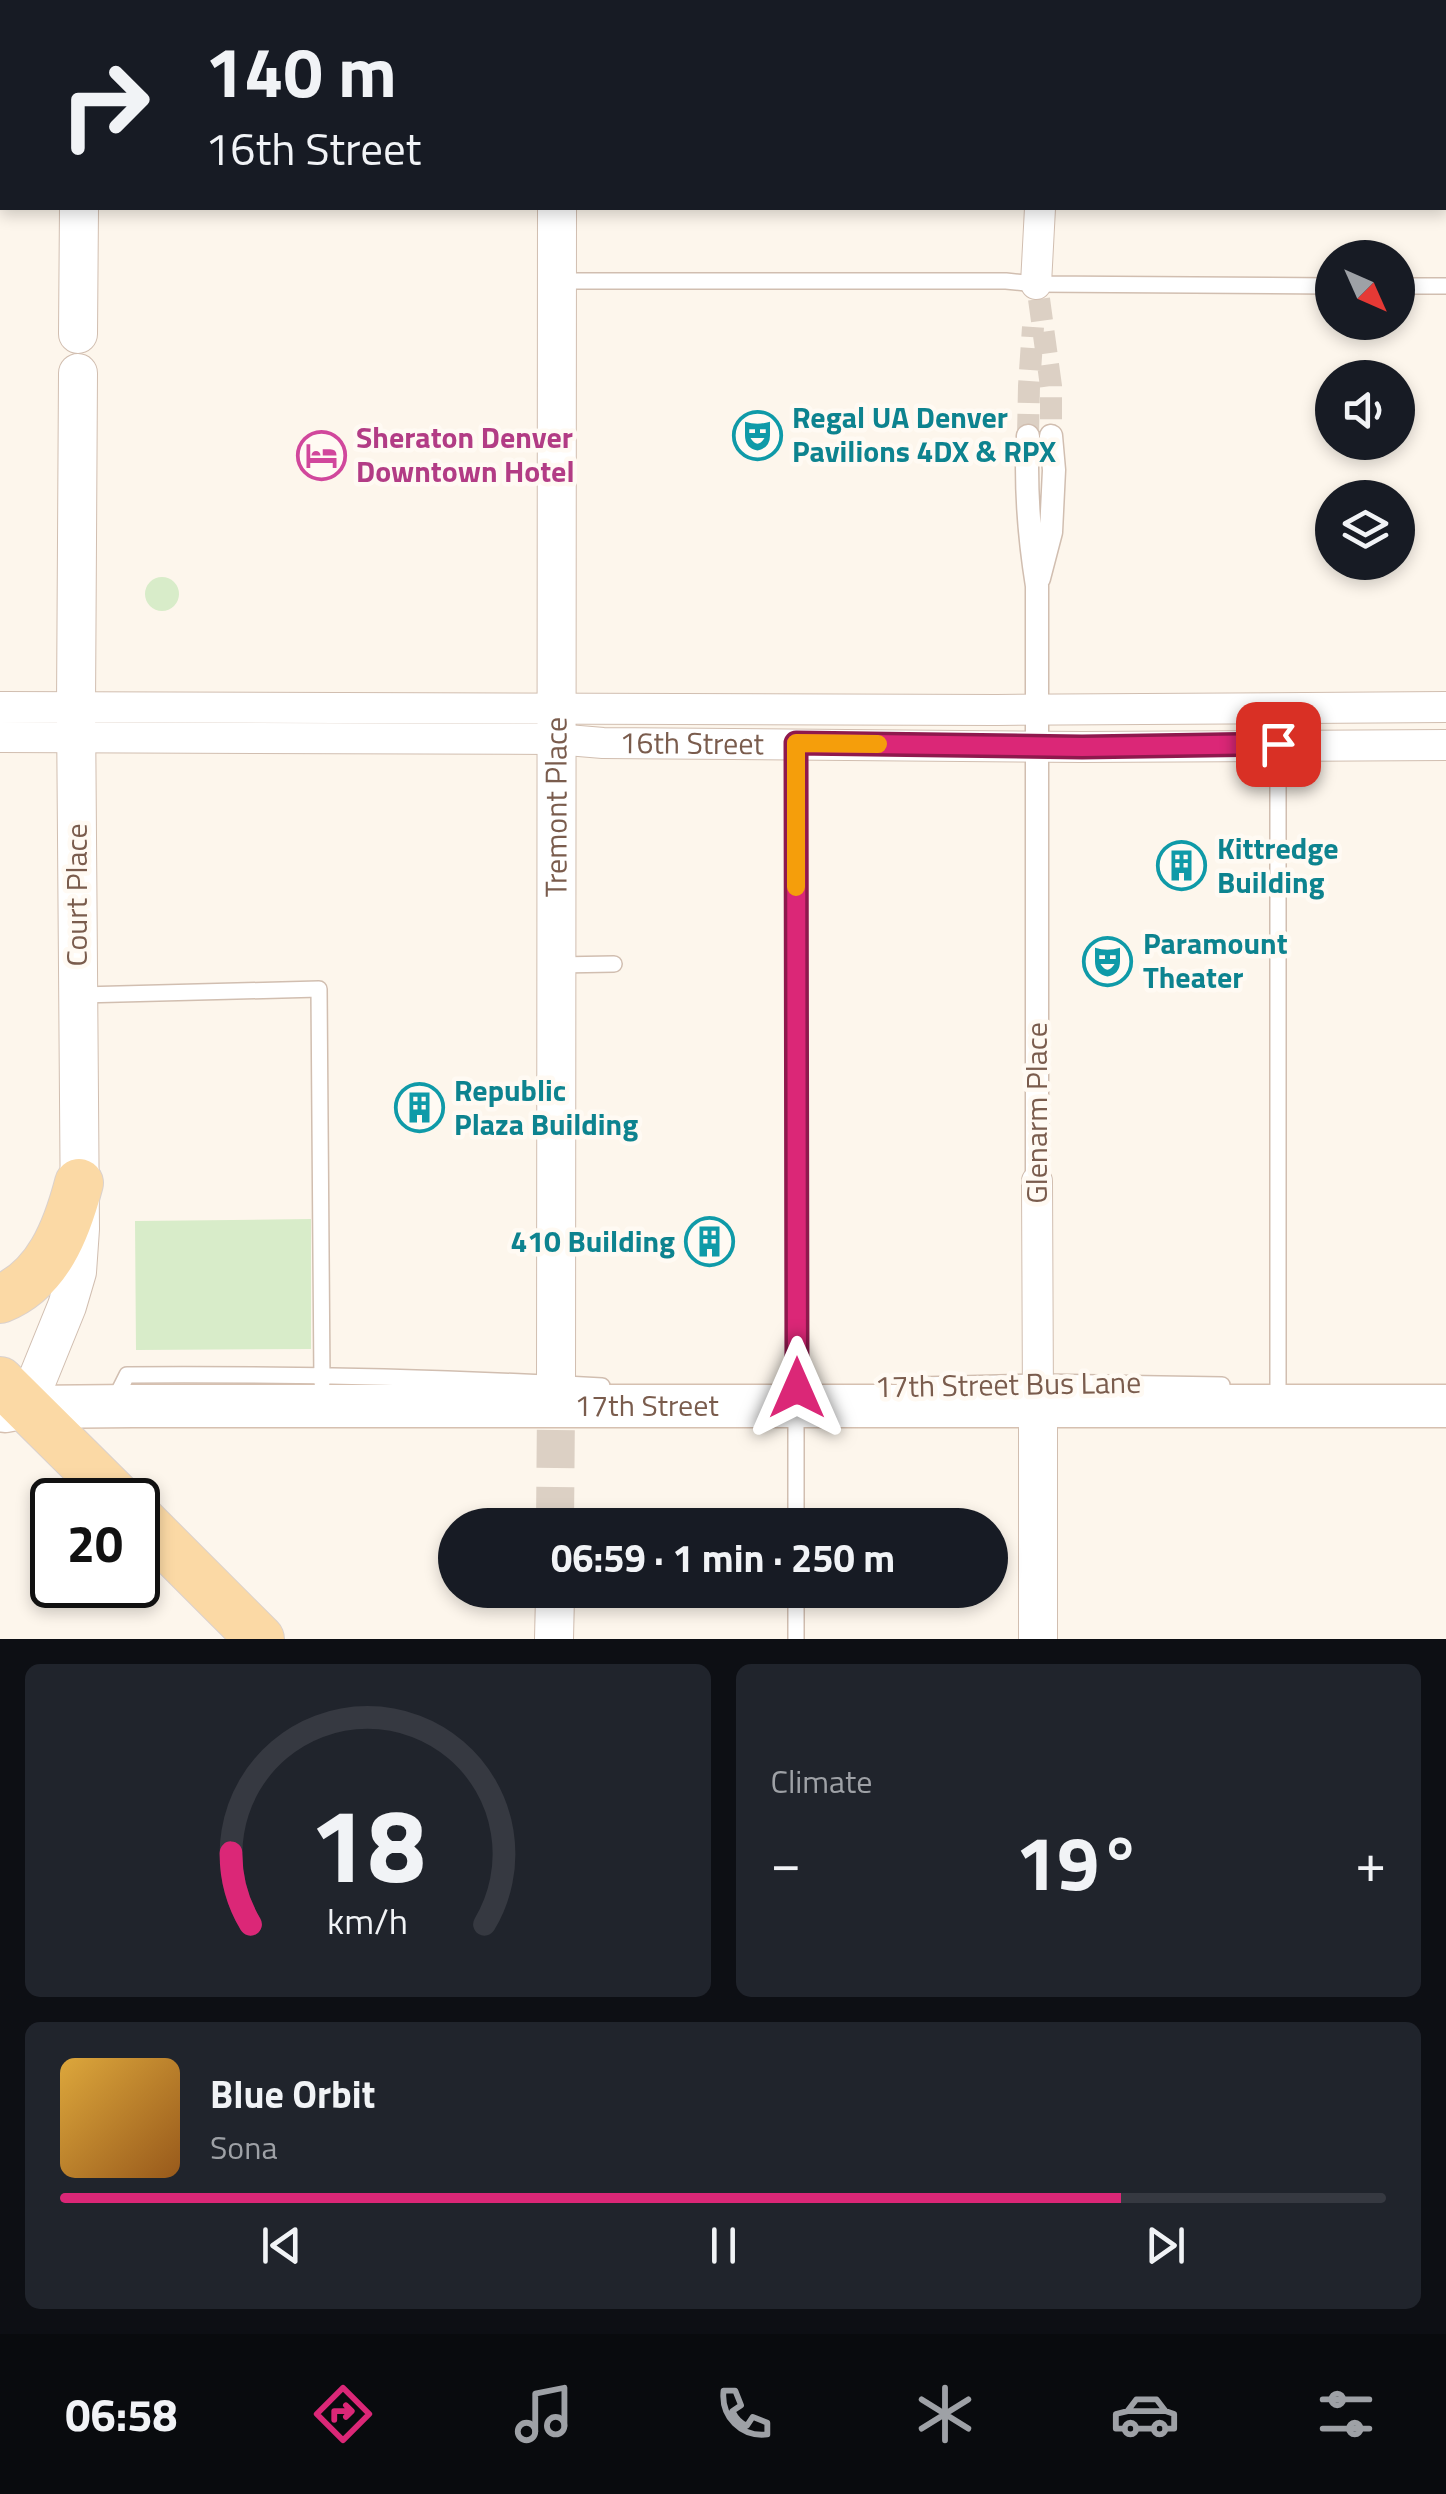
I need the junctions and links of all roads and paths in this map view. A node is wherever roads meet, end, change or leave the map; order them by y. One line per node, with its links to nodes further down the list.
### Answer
1 (79, 210): 9 (street)
2 (557, 210): 4 (street, Tremont Place)
3 (1040, 210): 8 (street)
4 (557, 280): 8 (lane); 16 (street, Tremont Place)
5 (1315, 286): 8 (lane)
6 (1415, 286): 7 (lane)
7 (1446, 286)
8 (1036, 294)
9 (74, 321)
10 (78, 373): 15 (street, Court Place)
11 (1040, 436): 14 (street, Glenarm Place)
12 (0, 707): 15 (street, 16th Street)
13 (1446, 707): 14 (street, 16th Street)
14 (1037, 710): 16 (street, 16th Street); 20 (street, Glenarm Place)
15 (76, 723): 16 (street, 16th Street); 17 (street, 16th Street); 24 (street, Court Place)
16 (556, 723): 18 (street, 16th Street); 22 (street, Tremont Place)
17 (0, 738)
18 (796, 743): 20 (street, 16th Street); 36 (lane)
19 (1278, 744): 20 (street, 16th Street); 21 (street, 16th Street); 35 (lane)
20 (1037, 745): 25 (street, Glenarm Place)
21 (1446, 745)
22 (557, 964): 23 (lane); 38 (street, Tremont Place)
23 (614, 964)
24 (77, 995): 26 (street, Court Place); 31 (lane)
25 (1038, 1181): 37 (street, Glenarm Place)
26 (79, 1182): 27 (main road); 40 (street, Court Place)
27 (0, 1299)
28 (896, 1386): 37 (lane, 17th Street Bus Lane)
29 (1239, 1386): 37 (lane, 17th Street Bus Lane)
30 (622, 1387): 38 (lane)
31 (322, 1390): 38 (main road, 17th Street); 40 (main road, 17th Street)
32 (677, 1390): 33 (lane)
33 (746, 1390)
34 (1446, 1390): 39 (lane)
35 (1278, 1391): 37 (main road, 17th Street); 39 (main road, 17th Street)
36 (797, 1393): 37 (main road, 17th Street); 38 (main road, 17th Street); 42 (lane)
37 (1038, 1394): 49 (street, Glenarm Place)
38 (556, 1395)
39 (1437, 1398)
40 (9, 1400): 41 (main road)
41 (96, 1478)
42 (796, 1508)
43 (160, 1539): 46 (main road)
44 (555, 1608): 47 (street)
45 (796, 1608): 48 (lane)
46 (260, 1639)
47 (554, 1639)
48 (796, 1639)
49 (1038, 1639)

